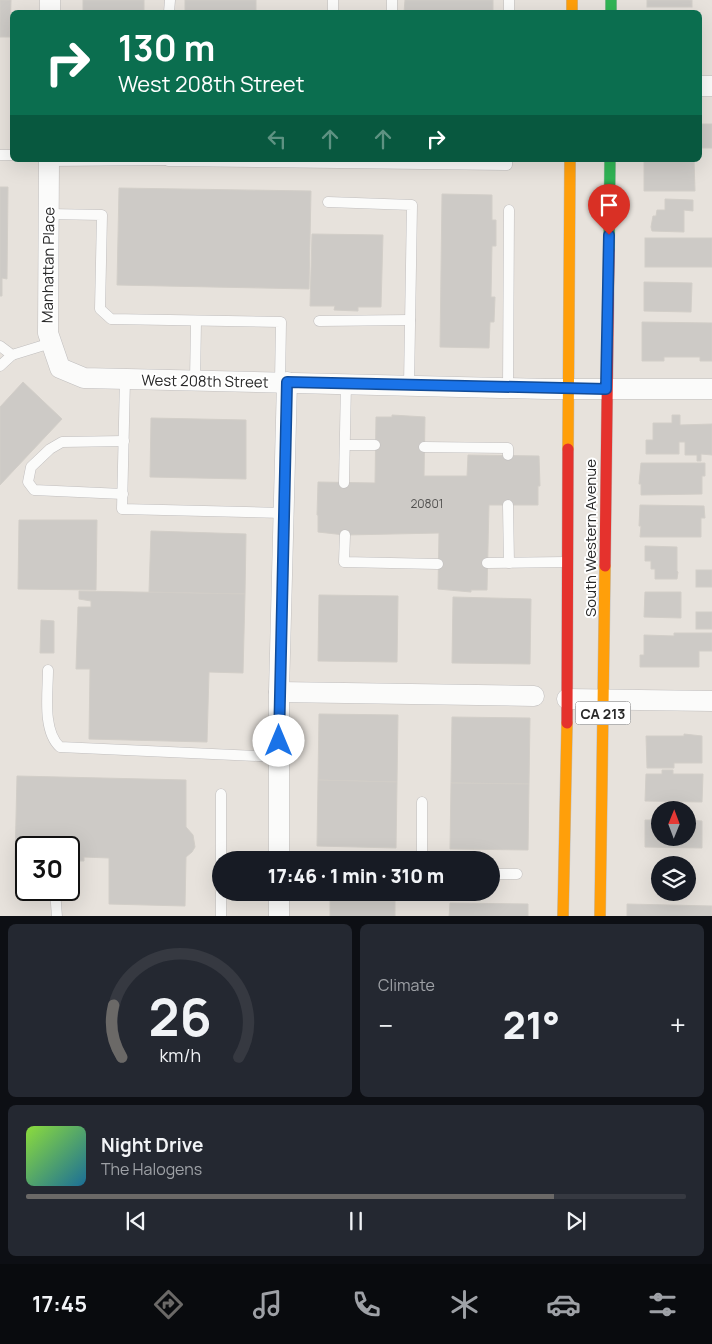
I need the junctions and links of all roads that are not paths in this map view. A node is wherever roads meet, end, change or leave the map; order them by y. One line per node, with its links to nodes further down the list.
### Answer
1 (49, 162): 8 (street, Manhattan Place)
2 (389, 162): 3 (lane)
3 (507, 162)
4 (570, 162): 23 (main road, South Western Avenue / CA 213)
5 (610, 162): 24 (main road, South Western Avenue / CA 213)
6 (328, 202): 9 (lane)
7 (509, 210): 22 (lane)
8 (49, 214): 10 (lane); 12 (street, Manhattan Place)
9 (410, 320): 11 (lane); 21 (lane)
10 (196, 321): 18 (lane); 19 (lane)
11 (319, 321)
12 (51, 343): 14 (lane); 16 (street, Manhattan Place)
13 (0, 346): 14 (lane)
14 (12, 355): 15 (lane)
15 (0, 366)
16 (60, 368): 17 (street, West 208th Street)
17 (125, 379): 18 (street, West 208th Street); 26 (lane)
18 (195, 381): 19 (street, West 208th Street)
19 (283, 382): 20 (street, West 208th Street); 34 (street)
20 (346, 384): 21 (street, West 208th Street); 27 (lane)
21 (408, 386): 22 (street, West 208th Street)
22 (508, 388): 23 (street, West 208th Street)
23 (568, 389): 24 (street, West 208th Street); 36 (main road, South Western Avenue / CA 213)
24 (606, 389): 25 (street, West 208th Street); 44 (main road, South Western Avenue / CA 213)
25 (712, 389)
26 (124, 441): 32 (lane); 32 (lane)
27 (346, 445): 28 (lane); 31 (lane)
28 (375, 445)
29 (424, 447): 30 (lane)
30 (508, 455)
31 (344, 483)
32 (123, 494): 34 (lane)
33 (508, 505): 38 (lane)
34 (284, 513): 41 (street)
35 (345, 535): 39 (lane)
36 (568, 562): 38 (lane); 43 (main road, South Western Avenue / CA 213)
37 (487, 563): 38 (lane)
38 (508, 563)
39 (438, 564)
40 (48, 670): 46 (lane)
41 (279, 692): 42 (street); 46 (street)
42 (534, 696)
43 (567, 699): 44 (street); 60 (main road, South Western Avenue / CA 213)
44 (604, 699): 45 (street); 61 (main road, South Western Avenue / CA 213)
45 (712, 701)
46 (279, 757): 50 (street)
47 (221, 794): 49 (lane)
48 (422, 802): 51 (lane)
49 (221, 851)
50 (279, 851)
51 (422, 851)
52 (500, 874): 53 (lane)
53 (517, 874)
54 (56, 901): 57 (lane)
55 (221, 901): 58 (lane)
56 (279, 901): 59 (street)
57 (57, 916)
58 (221, 916)
59 (279, 916)
60 (563, 916)
61 (600, 916)

